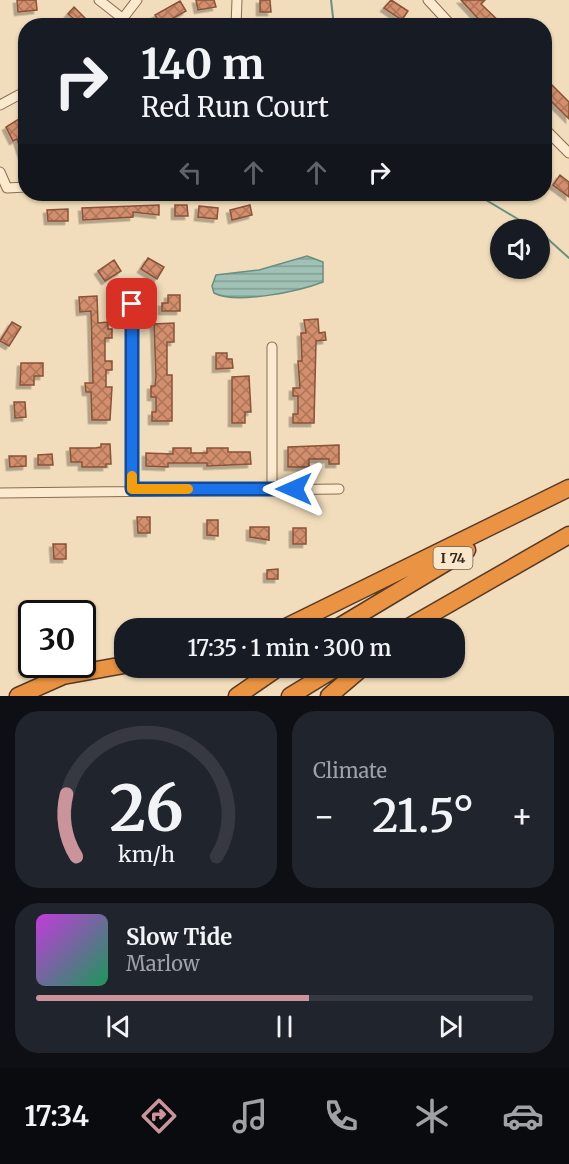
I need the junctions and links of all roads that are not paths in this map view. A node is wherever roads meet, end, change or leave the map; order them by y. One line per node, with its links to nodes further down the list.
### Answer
1 (99, 0): 5 (street)
2 (137, 0): 6 (street)
3 (237, 0): 7 (street)
4 (428, 0): 8 (street)
5 (115, 18)
6 (122, 18)
7 (236, 18)
8 (445, 18)
9 (18, 95): 10 (street)
10 (0, 105)
11 (552, 136): 12 (street)
12 (569, 153)
13 (0, 172): 14 (street)
14 (18, 188)
15 (132, 304): 17 (street)
16 (272, 347): 18 (street)
17 (132, 489): 18 (street); 21 (street)
18 (272, 489): 19 (street)
19 (339, 489)
20 (569, 489): 23 (highway); 24 (highway, I 74)
21 (0, 493)
22 (569, 535): 25 (highway, I 74)
23 (305, 618)
24 (354, 618)
25 (426, 618)
26 (114, 667): 30 (highway)
27 (263, 678): 31 (highway)
28 (320, 678): 32 (highway)
29 (350, 678): 33 (highway)
30 (18, 696)
31 (237, 696)
32 (290, 696)
33 (329, 696)

